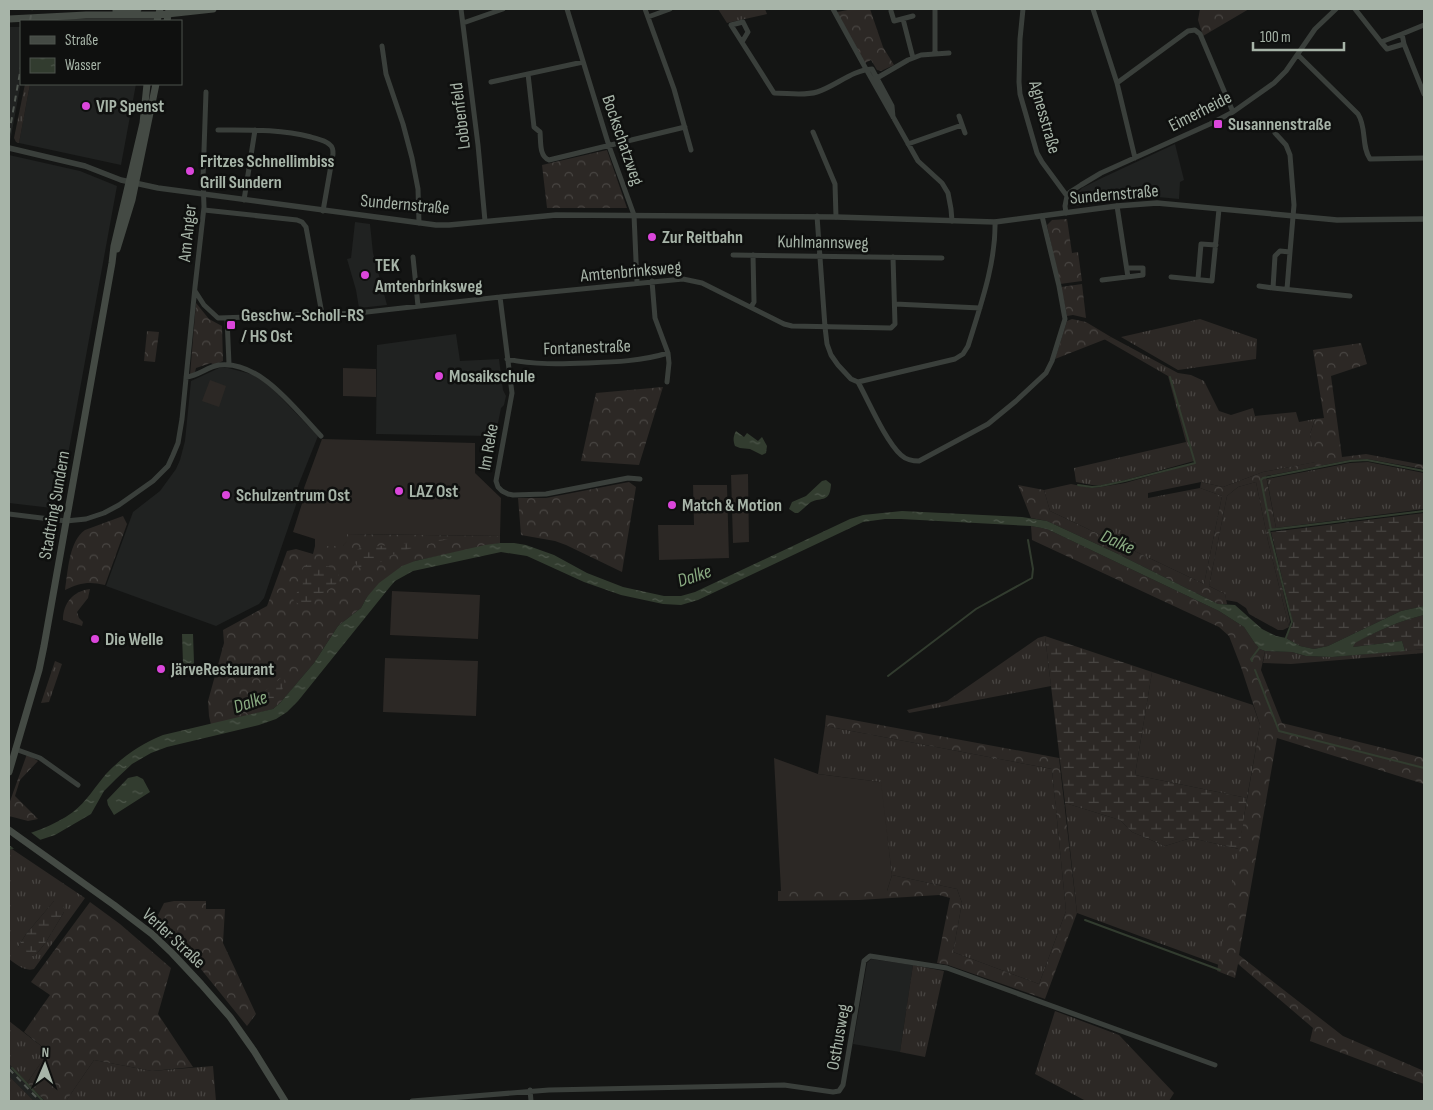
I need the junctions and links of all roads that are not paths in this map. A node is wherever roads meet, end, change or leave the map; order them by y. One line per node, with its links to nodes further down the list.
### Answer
1 (138, 9): 15 (main road)
2 (213, 9): 18 (main road)
3 (461, 9): 24 (street, Lobbenfeld)
4 (503, 9): 24 (street)
5 (567, 9): 35 (street, Bockschatzweg)
6 (645, 9): 20 (street)
7 (670, 9): 20 (street)
8 (833, 9): 36 (street)
9 (935, 9): 31 (street)
10 (1023, 9): 63 (street, Agnesstraße)
11 (1093, 9): 40 (street)
12 (1336, 9): 33 (street, Eimerheide)
13 (1355, 9): 28 (street)
14 (892, 11): 21 (street)
15 (86, 15): 16 (main road); 22 (main road)
16 (131, 15): 17 (main road); 23 (main road)
17 (158, 15): 18 (main road)
18 (168, 15)
19 (913, 16): 21 (street)
20 (648, 17): 49 (street)
21 (903, 18): 34 (street)
22 (9, 19)
23 (138, 20)
24 (463, 23): 76 (street, Lobbenfeld)
25 (1424, 25): 26 (street)
26 (1402, 34): 28 (street); 29 (street)
27 (742, 42): 36 (street)
28 (1381, 42): 29 (street)
29 (1404, 44): 44 (street)
30 (382, 46): 79 (street)
31 (936, 54): 32 (street); 34 (street)
32 (949, 54)
33 (1298, 55): 45 (street, Eimerheide); 60 (street)
34 (913, 58): 38 (street)
35 (582, 62): 37 (street); 56 (street, Bockschatzweg)
36 (866, 69): 38 (street); 47 (street)
37 (528, 74): 39 (street); 56 (street)
38 (877, 78): 47 (street)
39 (491, 82)
40 (1117, 83): 45 (street); 59 (street)
41 (147, 85): 61 (main road, Stadtring Sundern)
42 (156, 85): 61 (main road, Stadtring Sundern)
43 (206, 92): 62 (street, Am Anger)
44 (1424, 92)
45 (1233, 112): 59 (street, Eimerheide)
46 (959, 116): 48 (street)
47 (894, 117): 55 (street)
48 (962, 124): 53 (street); 55 (street)
49 (685, 127): 56 (street); 58 (street)
50 (218, 130): 51 (street)
51 (255, 130): 64 (street); 68 (street)
52 (813, 132): 72 (street)
53 (965, 133)
54 (1275, 133): 74 (street)
55 (908, 144): 77 (street)
56 (609, 146): 70 (street, Bockschatzweg)
57 (9, 148): 61 (street, Sundernstraße)
58 (691, 150)
59 (1135, 158): 63 (street, Eimerheide)
60 (1424, 158)
61 (132, 183): 62 (street, Sundernstraße); 117 (main road, Stadtring Sundern)
62 (204, 195): 64 (street, Sundernstraße); 67 (street, Am Anger)
63 (1067, 196): 69 (street)
64 (244, 200): 68 (street, Sundernstraße)
65 (1117, 206): 66 (street, Sundernstraße); 69 (street, Sundernstraße); 88 (street)
66 (1219, 209): 74 (street, Sundernstraße); 80 (street)
67 (204, 210): 98 (street, Am Anger); 105 (street)
68 (323, 211): 79 (street, Sundernstraße)
69 (1066, 212): 73 (street, Sundernstraße)
70 (634, 215): 71 (street, Sundernstraße); 76 (street, Sundernstraße); 94 (street, Bockschatzweg)
71 (817, 216): 72 (street, Sundernstraße); 84 (street)
72 (836, 216): 77 (street, Sundernstraße)
73 (1042, 216): 78 (street, Sundernstraße); 113 (street)
74 (1294, 216): 75 (street, Sundernstraße); 81 (street)
75 (1424, 218)
76 (485, 221): 79 (street, Sundernstraße)
77 (952, 221): 78 (street, Sundernstraße)
78 (995, 222): 104 (street)
79 (419, 223)
80 (1216, 245): 91 (street); 91 (street)
81 (1290, 252): 96 (street); 97 (street)
82 (732, 255): 83 (street, Kuhlmannsweg)
83 (754, 255): 84 (street, Kuhlmannsweg); 103 (street, Kuhlmannsweg)
84 (820, 256): 86 (street, Kuhlmannsweg); 107 (street)
85 (413, 257): 102 (street)
86 (893, 257): 87 (street, Kuhlmannsweg); 101 (street, Kuhlmannsweg)
87 (942, 258)
88 (1127, 268): 89 (street); 89 (street)
89 (1128, 277): 92 (street)
90 (1171, 277): 91 (street)
91 (1198, 279)
92 (1102, 280)
93 (652, 281): 94 (street, Amtenbrinksweg); 103 (street, Amtenbrinksweg); 108 (street)
94 (637, 283): 99 (street, Amtenbrinksweg)
95 (1260, 286): 96 (street)
96 (1273, 288): 97 (street)
97 (1287, 289): 100 (street)
98 (194, 291): 106 (street, Amtenbrinksweg); 111 (street, Am Anger)
99 (500, 296): 102 (street, Amtenbrinksweg); 109 (street, Im Reke)
100 (1350, 296)
101 (895, 304): 104 (street); 107 (street, Kuhlmannsweg)
102 (418, 306): 105 (street, Amtenbrinksweg)
103 (751, 307): 107 (street, Amtenbrinksweg)
104 (980, 308): 113 (street)
105 (322, 314): 106 (street, Amtenbrinksweg)
106 (227, 318): 110 (street)
107 (825, 327): 113 (street)
108 (668, 353): 109 (street, Fontanestraße); 112 (street)
109 (507, 359): 115 (street, Im Reke)
110 (229, 364): 111 (street); 114 (street)
111 (186, 377): 117 (street, Am Anger)
112 (667, 382)
113 (858, 382)
114 (321, 436)
115 (640, 479)
116 (9, 514): 117 (street, Am Anger)
117 (66, 521): 118 (main road, Stadtring Sundern)
118 (15, 749): 119 (main road, Stadtring Sundern); 121 (street)
119 (10, 764): 120 (main road, Stadtring Sundern)
120 (9, 772)
121 (78, 785)
122 (12, 833): 126 (main road, Verler Straße)
123 (1215, 1065): 124 (street, Osthusweg)
124 (530, 1090): 125 (street, Osthusweg); 128 (street)
125 (454, 1099): 127 (street, Osthusweg)
126 (284, 1101)
127 (412, 1101)
128 (531, 1101)

